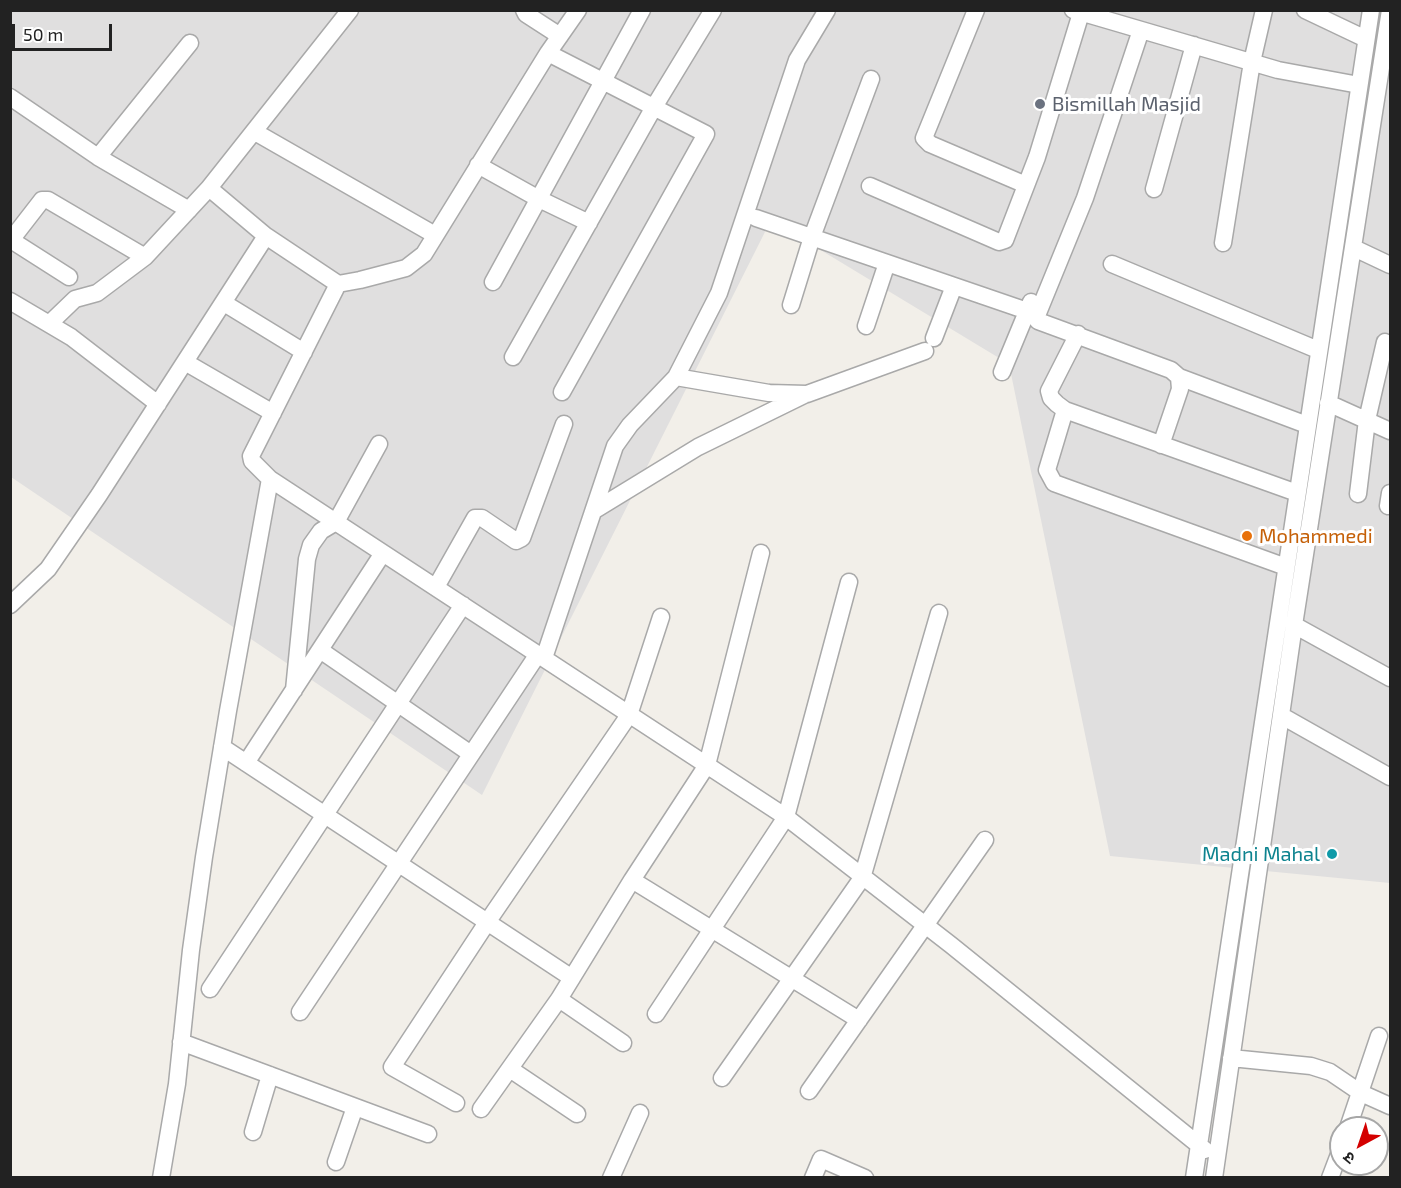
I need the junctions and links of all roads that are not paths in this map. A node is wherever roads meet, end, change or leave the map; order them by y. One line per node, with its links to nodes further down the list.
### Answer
1 (350, 10): 25 (street)
2 (524, 10): 14 (street)
3 (578, 10): 14 (street)
4 (642, 10): 21 (street)
5 (713, 10): 24 (street)
6 (827, 10): 63 (street)
7 (976, 10): 28 (street)
8 (1263, 10): 19 (street)
9 (1305, 10): 15 (street)
10 (1371, 10): 15 (street)
11 (1390, 10): 40 (street)
12 (1077, 12): 13 (street); 28 (street)
13 (1141, 30): 17 (street); 53 (street)
14 (560, 36): 18 (street)
15 (1366, 39): 22 (street)
16 (190, 43): 26 (street)
17 (1194, 45): 19 (street); 31 (street)
18 (548, 53): 21 (street); 27 (street)
19 (1252, 62): 22 (street); 39 (street)
20 (871, 79): 38 (street)
21 (602, 81): 24 (street); 32 (street)
22 (1359, 85): 58 (street)
23 (10, 97): 26 (street)
24 (654, 107): 35 (street); 65 (street)
25 (255, 132): 30 (street); 36 (street)
26 (98, 157): 33 (street)
27 (478, 165): 32 (street); 36 (street)
28 (1026, 185): 29 (street)
29 (870, 186)
30 (209, 188): 33 (street); 37 (street)
31 (1154, 189)
32 (539, 199): 35 (street); 46 (street)
33 (189, 210): 41 (street)
34 (756, 218): 38 (street)
35 (589, 223): 60 (street)
36 (435, 235): 47 (street)
37 (266, 236): 47 (street); 51 (street)
38 (812, 237): 42 (street); 52 (street)
39 (1223, 243)
40 (1354, 248): 44 (street); 67 (street)
41 (145, 257): 45 (street); 54 (street)
42 (887, 263): 48 (street); 55 (street)
43 (1112, 264): 58 (street)
44 (1390, 265)
45 (69, 277)
46 (493, 282)
47 (338, 284): 59 (street)
48 (954, 286): 53 (street); 66 (street)
49 (1036, 290): 53 (street)
50 (10, 301): 54 (street)
51 (224, 303): 59 (street); 61 (street)
52 (791, 305)
53 (1032, 313): 56 (street); 62 (street)
54 (49, 324): 68 (street)
55 (866, 326)
56 (1078, 334): 64 (street); 69 (street)
57 (1385, 342): 71 (street)
58 (1318, 350): 73 (street)
59 (304, 352): 70 (street)
60 (513, 357)
61 (185, 362): 68 (street); 70 (street)
62 (1002, 372)
63 (676, 377): 66 (street); 80 (street)
64 (1179, 377): 73 (street); 76 (street)
65 (562, 392)
66 (807, 394): 80 (street)
67 (1328, 403): 71 (street); 91 (street)
68 (158, 404): 87 (street)
69 (1065, 410): 76 (street); 84 (street)
70 (273, 413): 77 (street)
71 (1366, 420): 74 (street); 79 (street)
72 (564, 424): 86 (street)
73 (1307, 425): 78 (street)
74 (1390, 431)
75 (379, 444): 81 (street)
76 (1161, 445): 78 (street)
77 (270, 479): 81 (street); 99 (street)
78 (1297, 493): 84 (street)
79 (1358, 495)
80 (595, 510): 93 (street)
81 (336, 522): 82 (street); 95 (street)
82 (383, 553): 86 (street); 92 (street)
83 (761, 553): 102 (street)
84 (1286, 567): 138 (street)
85 (849, 582): 105 (street)
86 (436, 587): 88 (street)
87 (10, 605)
88 (462, 605): 93 (street); 96 (street)
89 (939, 613): 108 (street)
90 (661, 617): 97 (street)
91 (1294, 625): 94 (street); 98 (street)
92 (320, 650): 95 (street); 96 (street)
93 (541, 656): 97 (street); 100 (street)
94 (1390, 678)
95 (294, 690): 101 (street)
96 (398, 704): 100 (street); 104 (street)
97 (629, 715): 102 (street); 110 (street)
98 (1282, 717): 103 (street); 123 (street)
99 (222, 747): 101 (street); 121 (street)
100 (471, 754): 107 (street)
101 (246, 763): 104 (street)
102 (707, 765): 105 (street); 109 (street)
103 (1390, 777)
104 (326, 815): 107 (street); 115 (street)
105 (786, 817): 108 (street); 112 (street)
106 (985, 840): 111 (street)
107 (399, 863): 110 (street); 117 (street)
108 (862, 878): 111 (street); 113 (street)
109 (632, 880): 112 (street); 114 (street)
110 (488, 921): 114 (street); 129 (street)
111 (926, 926): 119 (street); 138 (street)
112 (712, 928): 113 (street); 118 (street)
113 (792, 977): 119 (street); 126 (street)
114 (572, 978): 116 (street)
115 (210, 989)
116 (559, 999): 122 (street); 124 (street)
117 (300, 1012)
118 (656, 1014)
119 (860, 1020): 127 (street)
120 (1379, 1036): 128 (street)
121 (181, 1042): 125 (street); 141 (street)
122 (622, 1042)
123 (1231, 1058): 128 (street); 139 (street)
124 (510, 1069): 132 (street); 134 (street)
125 (270, 1075): 131 (street); 136 (street)
126 (722, 1078)
127 (809, 1091)
128 (1361, 1093): 130 (street); 135 (street)
129 (456, 1103)
130 (1390, 1106)
131 (355, 1107): 137 (street); 140 (street)
132 (482, 1109)
133 (640, 1113): 142 (street)
134 (577, 1114)
135 (1352, 1116)
136 (254, 1132)
137 (428, 1134)
138 (1199, 1146): 139 (street); 145 (street)
139 (1217, 1156): 146 (street)
140 (336, 1162)
141 (161, 1178)
142 (611, 1178)
143 (813, 1178): 144 (street)
144 (865, 1178)
145 (1194, 1178)
146 (1214, 1178)

